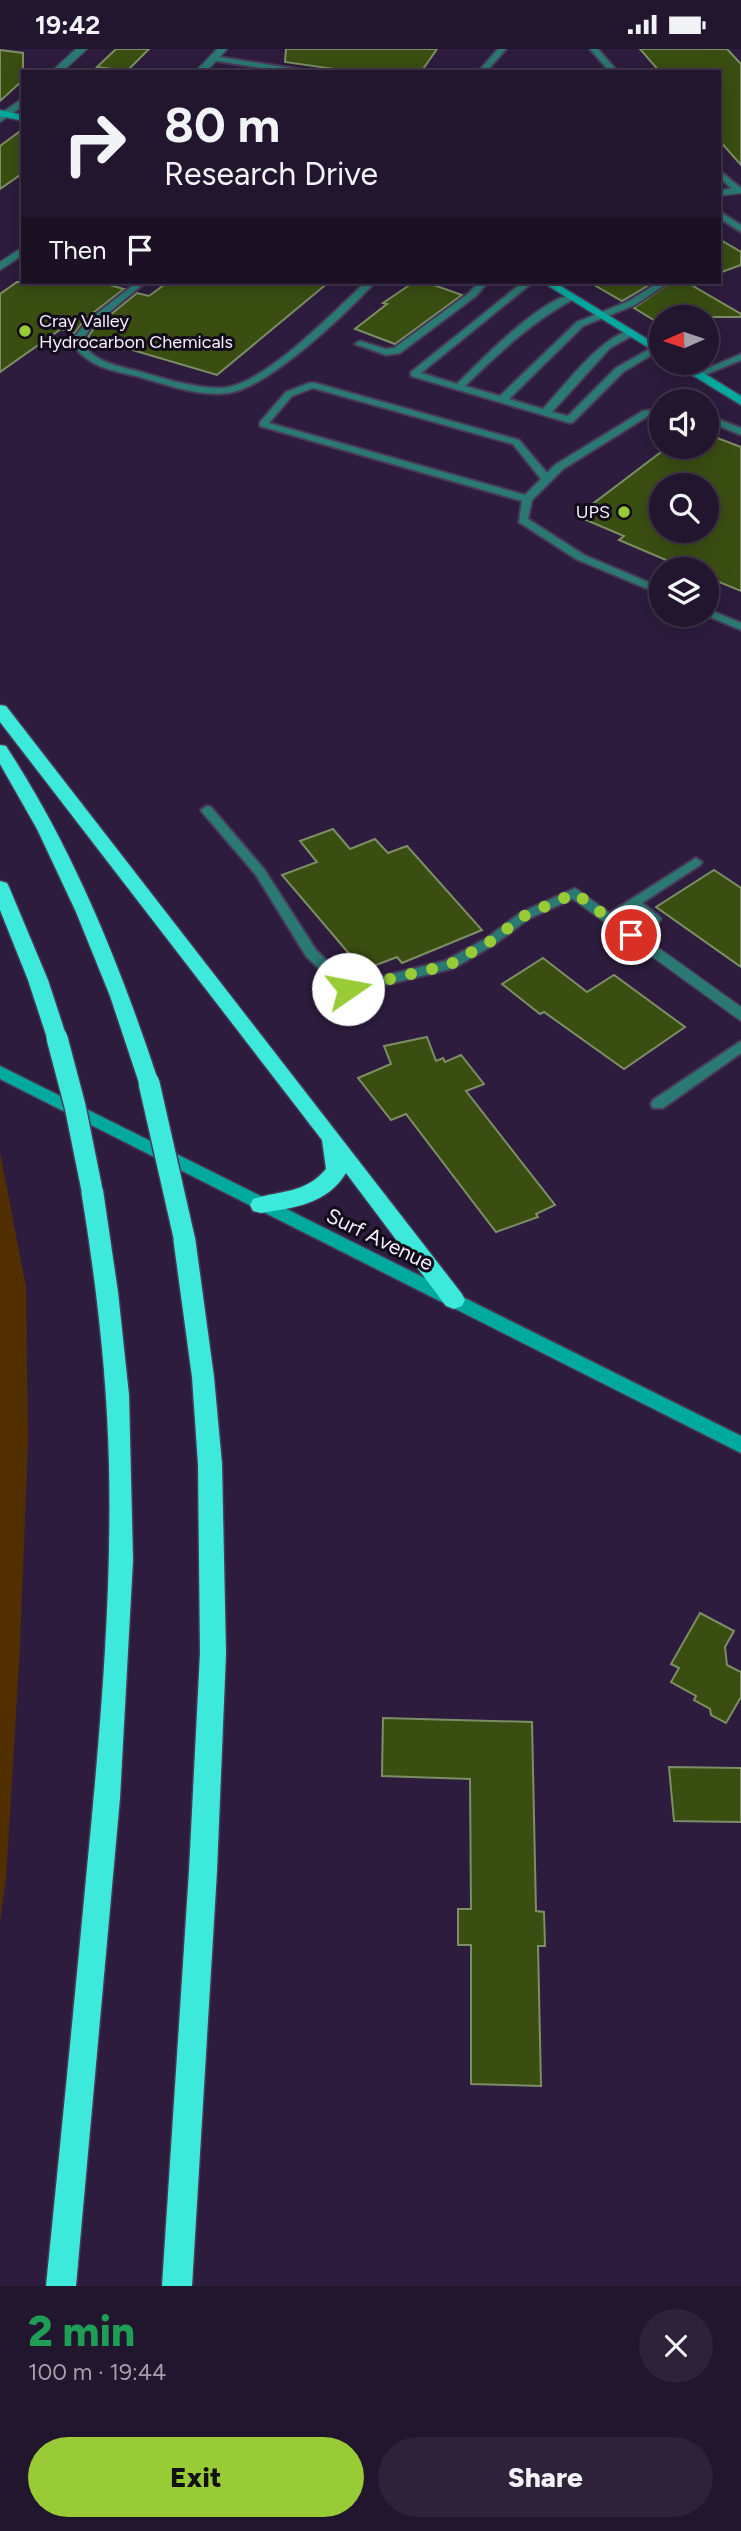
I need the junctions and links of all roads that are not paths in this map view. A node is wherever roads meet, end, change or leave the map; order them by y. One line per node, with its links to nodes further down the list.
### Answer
1 (82, 49): 6 (street)
2 (222, 49): 5 (street)
3 (502, 49): 9 (lane)
4 (594, 49): 10 (lane)
5 (214, 58): 7 (street); 8 (lane)
6 (58, 70)
7 (202, 70)
8 (289, 70)
9 (484, 70)
10 (612, 70)
11 (21, 102): 12 (street)
12 (2, 116): 13 (main road)
13 (21, 118)
14 (741, 173): 15 (lane)
15 (721, 175): 16 (lane)
16 (739, 190): 17 (street)
17 (721, 193)
18 (721, 215): 19 (lane)
19 (741, 229)
20 (21, 251): 21 (street)
21 (0, 267)
22 (139, 284): 23 (lane)
23 (369, 284)
24 (481, 284): 31 (lane)
25 (526, 284): 37 (lane)
26 (550, 284): 28 (main road)
27 (662, 284): 29 (lane)
28 (571, 297): 29 (main road); 37 (lane)
29 (599, 314): 30 (main road); 38 (lane)
30 (630, 333): 32 (main road); 40 (lane)
31 (360, 344)
32 (649, 345)
33 (649, 354): 40 (lane)
34 (741, 357): 35 (lane)
35 (719, 366)
36 (697, 375): 39 (main road)
37 (459, 387): 38 (lane)
38 (502, 400): 40 (lane)
39 (741, 401)
40 (545, 413)
41 (649, 414): 44 (lane)
42 (719, 423): 43 (lane)
43 (741, 432)
44 (547, 479): 45 (lane); 45 (lane)
45 (527, 499): 46 (lane)
46 (649, 587)
47 (719, 617): 48 (lane)
48 (741, 627)
49 (0, 710): 62 (highway)
50 (0, 750): 67 (highway, bridge)
51 (207, 810): 54 (lane)
52 (696, 862): 55 (lane)
53 (0, 887): 66 (highway, bridge)
54 (575, 893): 56 (street)
55 (634, 903): 56 (lane); 57 (lane)
56 (610, 919): 58 (street)
57 (655, 919)
58 (741, 1015)
59 (741, 1046): 61 (lane)
60 (0, 1072): 63 (main road, Surf Avenue)
61 (658, 1104)
62 (329, 1135): 63 (highway); 64 (highway)
63 (261, 1205): 64 (main road, Surf Avenue)
64 (454, 1300): 65 (main road, Surf Avenue)
65 (741, 1445)
66 (61, 2286)
67 (177, 2286)

